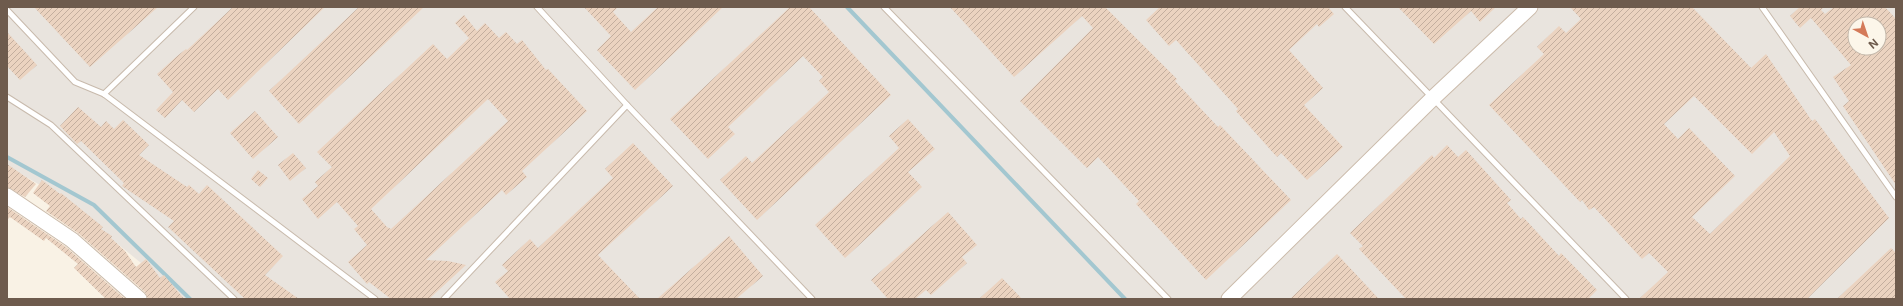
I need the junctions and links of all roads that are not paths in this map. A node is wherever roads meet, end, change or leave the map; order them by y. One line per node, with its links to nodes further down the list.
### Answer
1 (194, 7): 8 (lane)
2 (537, 7): 11 (lane)
3 (884, 7): 19 (lane)
4 (1345, 7): 10 (lane)
5 (1530, 7): 10 (street)
6 (1762, 7): 13 (lane)
7 (7, 10): 8 (lane)
8 (104, 94): 16 (lane)
9 (7, 96): 15 (lane)
10 (1432, 99): 20 (street); 21 (lane)
11 (627, 106): 17 (lane); 18 (lane)
12 (7, 196): 14 (street)
13 (1896, 198)
14 (139, 299)
15 (234, 299)
16 (376, 299)
17 (444, 299)
18 (812, 299)
19 (1168, 299)
20 (1229, 299)
21 (1626, 299)

